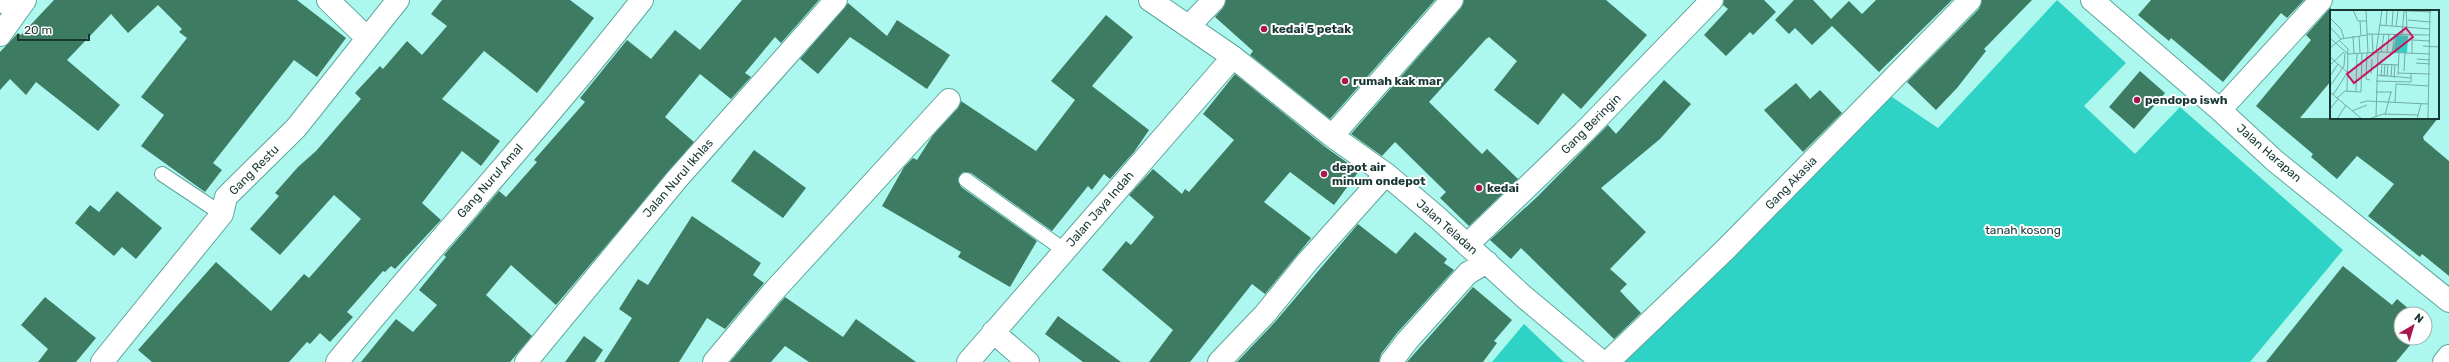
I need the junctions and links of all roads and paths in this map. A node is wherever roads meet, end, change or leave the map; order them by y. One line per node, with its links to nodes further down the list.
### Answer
1 (4, 0): 14 (street)
2 (25, 0): 16 (street)
3 (328, 0): 17 (street)
4 (398, 0): 17 (street, Gang Restu)
5 (642, 0): 34 (street, Gang Nurul Amal)
6 (836, 0): 35 (street, Jalan Nurul Ikhlas)
7 (1150, 0): 15 (street, Jalan Teladan)
8 (1214, 0): 15 (street)
9 (1452, 0): 21 (street)
10 (1712, 0): 26 (street, Gang Beringin)
11 (1970, 0): 41 (street, Gang Akasia)
12 (2092, 0): 20 (street, Jalan Harapan)
13 (2321, 0): 20 (street)
14 (0, 2)
15 (1189, 26): 18 (street, Jalan Teladan)
16 (0, 35)
17 (367, 38): 25 (street, Gang Restu)
18 (1233, 57): 21 (street, Jalan Teladan); 27 (street, Jalan Jaya Indah)
19 (949, 100): 36 (street)
20 (2220, 110): 29 (street, Jalan Harapan)
21 (1332, 136): 23 (street, Jalan Teladan)
22 (162, 174): 25 (lane)
23 (1386, 174): 26 (street, Jalan Teladan); 38 (street)
24 (966, 180): 27 (lane)
25 (222, 214): 33 (street, Gang Restu)
26 (1467, 245): 28 (street, Jalan Teladan)
27 (1064, 250): 30 (street, Jalan Jaya Indah)
28 (1486, 262): 39 (street); 40 (street, Jalan Teladan)
29 (2449, 301)
30 (989, 337): 32 (street); 37 (street, Jalan Jaya Indah)
31 (2449, 356): 42 (street)
32 (1011, 359)
33 (102, 362)
34 (337, 362)
35 (526, 362)
36 (714, 362)
37 (968, 362)
38 (1219, 362)
39 (1391, 362)
40 (1602, 362)
41 (1608, 362)
42 (2444, 362)

